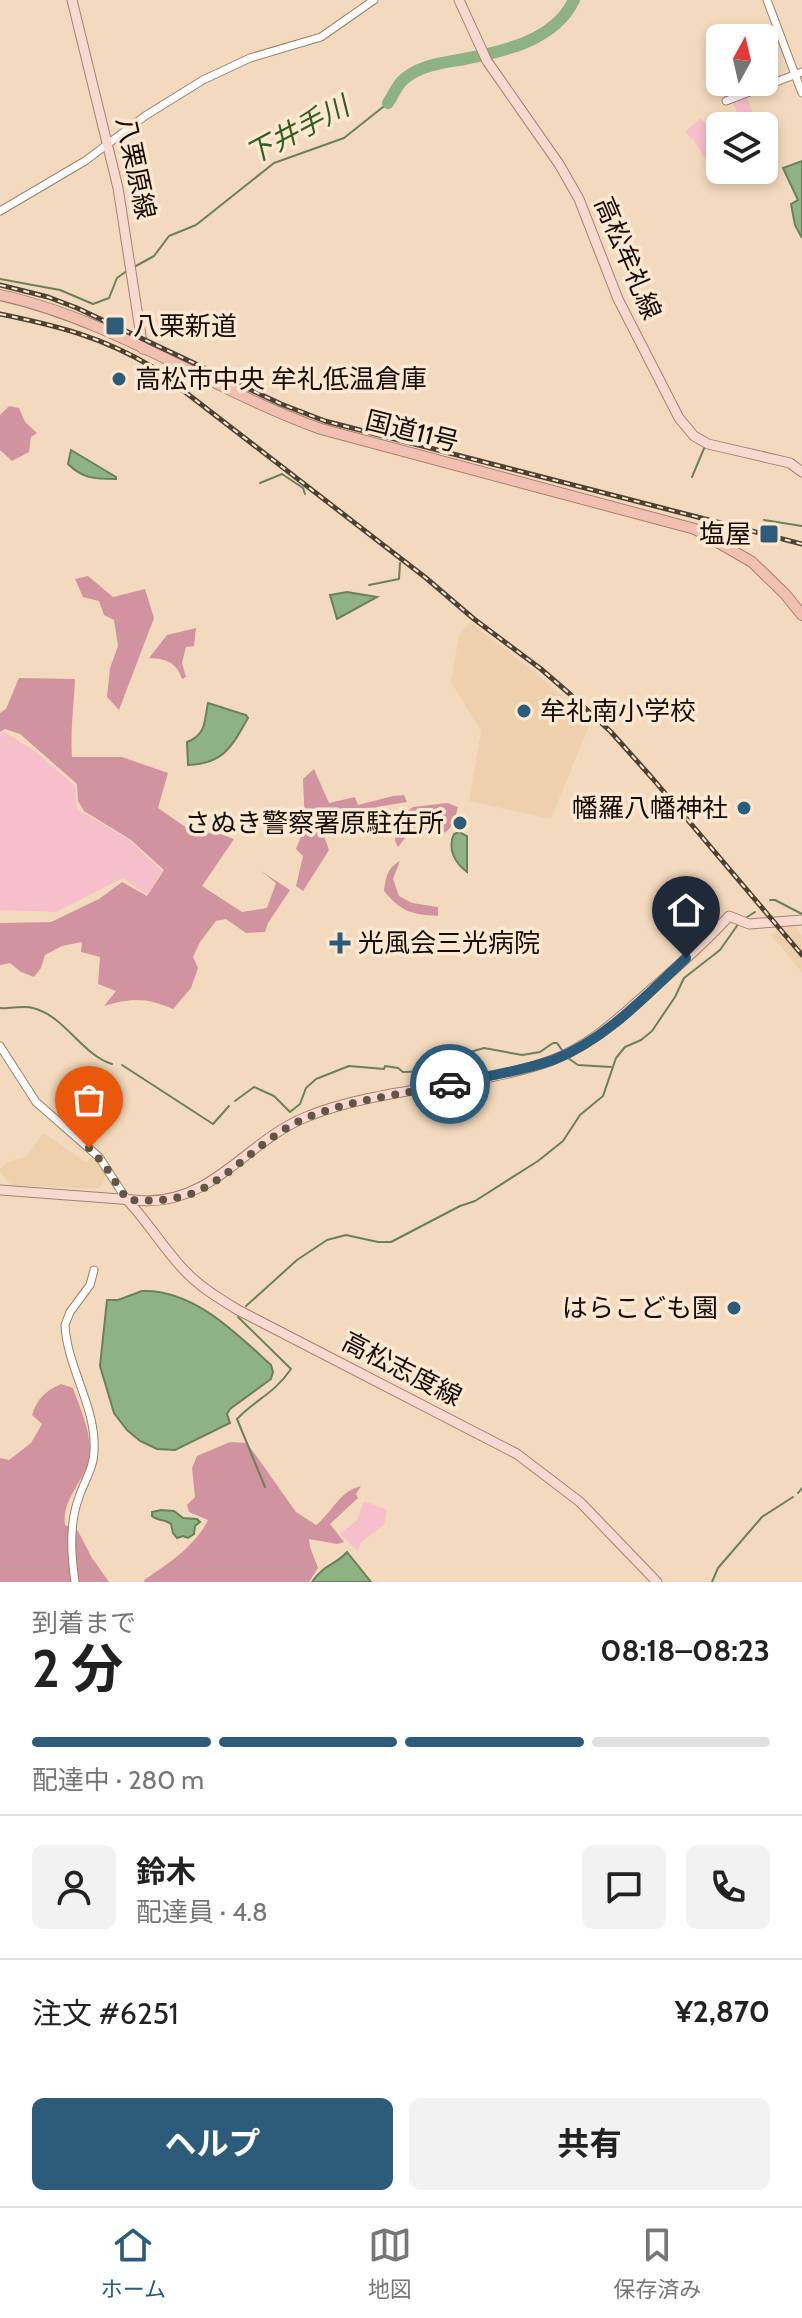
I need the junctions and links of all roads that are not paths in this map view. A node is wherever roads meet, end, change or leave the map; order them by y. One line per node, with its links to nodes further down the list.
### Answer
1 (72, 0): 8 (main road, 八栗原線)
2 (374, 0): 8 (street)
3 (459, 0): 12 (main road, 高松牟礼線)
4 (767, 0): 5 (street)
5 (798, 73): 6 (street); 7 (street)
6 (802, 93)
7 (726, 101)
8 (109, 144): 9 (street); 11 (main road, 八栗原線)
9 (0, 211)
10 (0, 295): 11 (highway, 国道11号)
11 (143, 349): 14 (highway, 国道11号)
12 (802, 472)
13 (802, 595): 14 (main road)
14 (793, 603): 15 (highway, 国道11号)
15 (802, 615)
16 (802, 920): 21 (main road)
17 (0, 1046): 18 (street)
18 (113, 1182): 20 (street); 22 (street)
19 (0, 1190): 20 (main road)
20 (103, 1197): 22 (main road)
21 (177, 1198): 22 (main road); 23 (main road)
22 (127, 1200): 23 (main road, 高松志度線)
23 (148, 1222): 26 (main road, 高松志度線)
24 (94, 1270): 25 (street)
25 (75, 1582)
26 (657, 1582)

